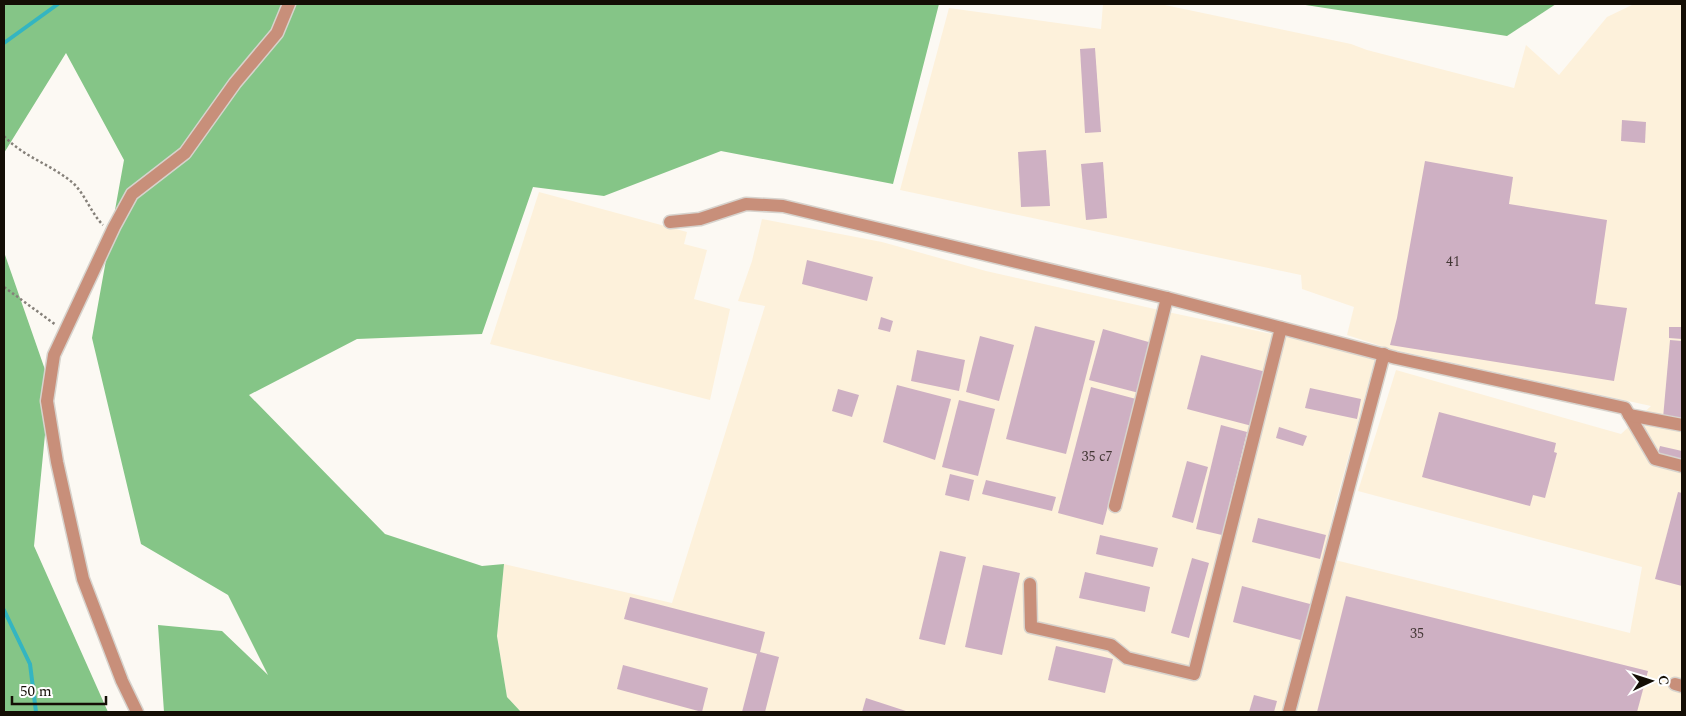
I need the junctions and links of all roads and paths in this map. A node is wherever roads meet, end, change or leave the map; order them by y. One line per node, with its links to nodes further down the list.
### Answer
1 (289, 4): 4 (street)
2 (4, 136): 4 (path)
3 (670, 222): 6 (street)
4 (112, 233): 8 (street)
5 (4, 287): 8 (path)
6 (1166, 298): 7 (street); 13 (street)
7 (1281, 328): 9 (street); 14 (street)
8 (65, 332): 15 (street)
9 (1384, 354): 10 (street); 16 (street)
10 (1629, 415): 11 (street); 12 (street)
11 (1682, 425)
12 (1682, 466)
13 (1115, 506)
14 (1030, 584)
15 (137, 712)
16 (1289, 712)

